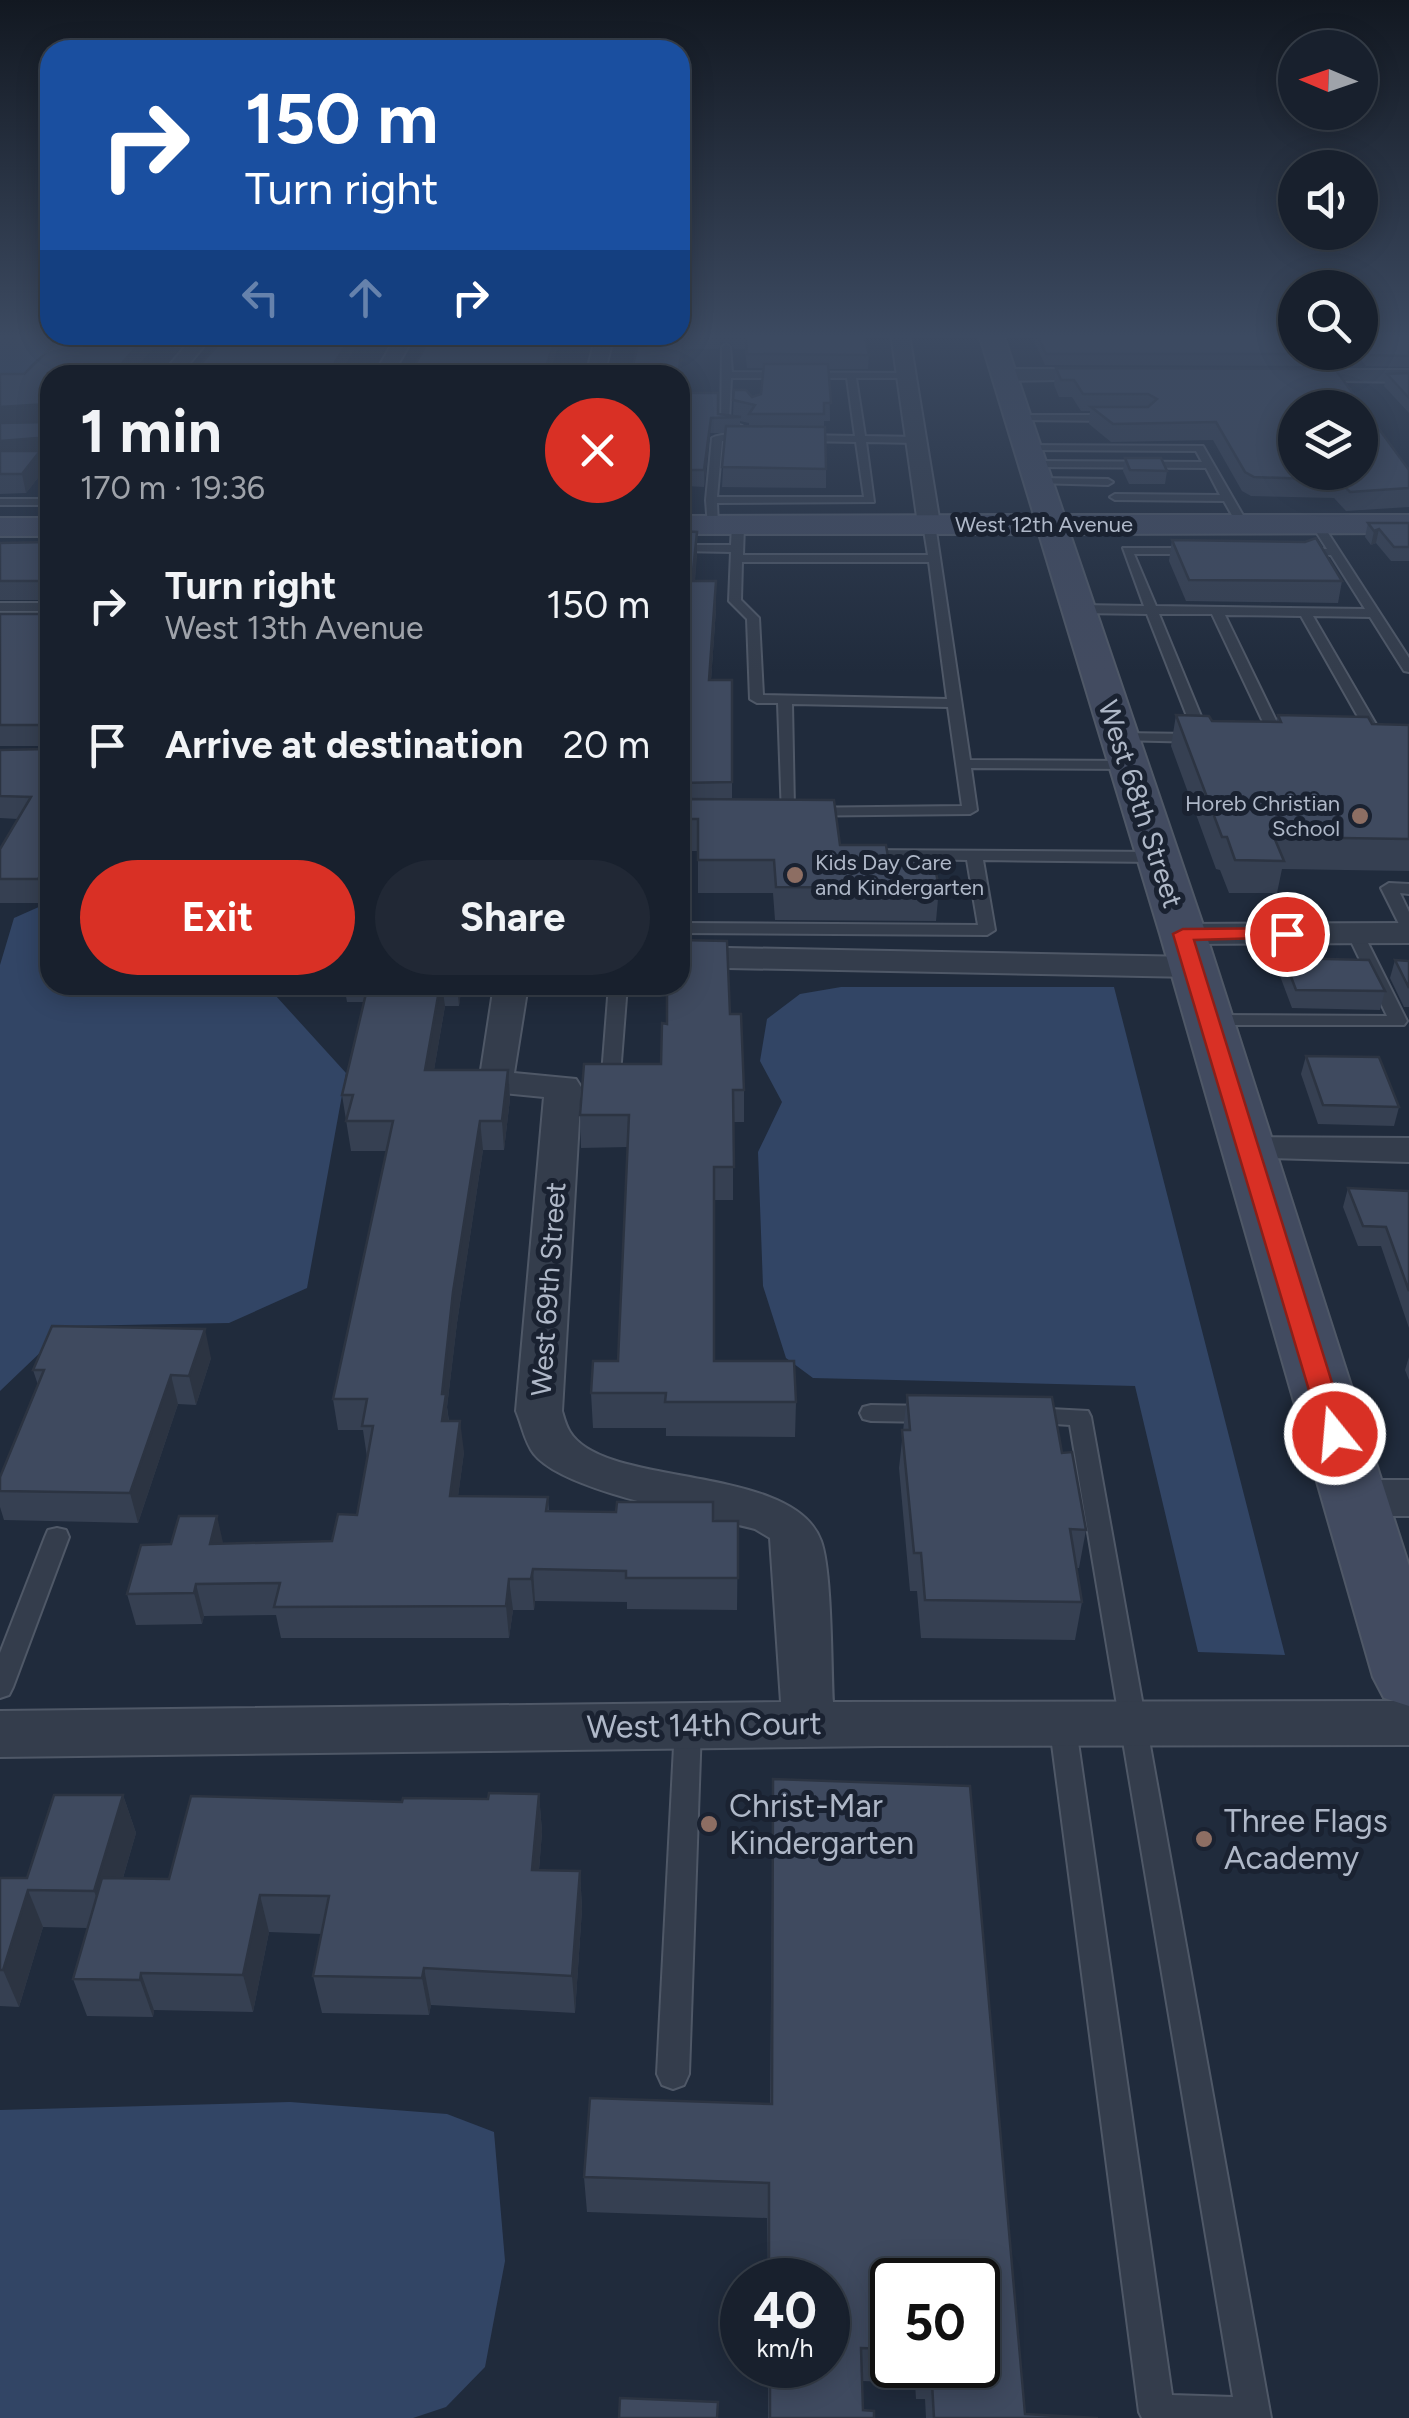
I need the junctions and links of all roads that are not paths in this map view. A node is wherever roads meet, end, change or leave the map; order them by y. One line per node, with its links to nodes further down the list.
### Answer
1 (718, 447): 23 (lane)
2 (862, 447): 23 (lane)
3 (917, 447): 24 (street)
4 (1027, 447): 7 (main road, West 68th Street)
5 (1034, 447): 7 (lane)
6 (1074, 447): 7 (lane); 11 (lane)
7 (1029, 452): 10 (lane); 12 (lane); 18 (main road, West 68th Street)
8 (0, 463): 9 (lane)
9 (40, 463)
10 (1101, 464): 11 (lane); 12 (lane)
11 (1209, 465): 15 (lane)
12 (1108, 482): 14 (lane)
13 (0, 502): 16 (lane)
14 (1121, 510): 15 (main road, West 12th Avenue); 18 (main road, West 12th Avenue)
15 (1235, 511): 19 (main road, West 12th Avenue)
16 (40, 515)
17 (40, 520): 21 (main road)
18 (1052, 524): 24 (main road, West 12th Avenue); 31 (main road, West 68th Street)
19 (1317, 524): 20 (main road, West 12th Avenue); 28 (lane)
20 (1409, 524)
21 (0, 527)
22 (690, 527): 23 (main road, West 12th Avenue)
23 (729, 534): 24 (main road, West 12th Avenue); 25 (lane); 39 (lane)
24 (931, 543): 40 (lane)
25 (690, 545)
26 (1222, 551): 32 (lane)
27 (1278, 552): 28 (lane)
28 (1335, 552): 35 (lane)
29 (40, 606): 30 (lane)
30 (0, 607)
31 (1080, 610): 32 (lane); 47 (main road, West 68th Street)
32 (1150, 610): 33 (lane); 41 (lane)
33 (1216, 611): 34 (lane); 44 (lane)
34 (1305, 612): 35 (lane); 46 (lane)
35 (1374, 613): 38 (lane)
36 (0, 624): 37 (street)
37 (40, 624)
38 (1409, 668)
39 (785, 700): 40 (lane); 48 (lane)
40 (954, 703): 48 (lane)
41 (1203, 738): 42 (lane); 47 (lane)
42 (1222, 738)
43 (1259, 738): 44 (lane)
44 (1278, 739): 45 (lane)
45 (1298, 739)
46 (1358, 740)
47 (1124, 751): 48 (lane); 51 (main road, West 68th Street)
48 (963, 764)
49 (854, 855): 50 (lane)
50 (974, 856): 51 (lane); 53 (lane)
51 (1158, 857): 56 (main road, West 68th Street)
52 (1409, 889): 54 (lane)
53 (690, 928)
54 (1409, 931): 55 (street)
55 (1354, 933): 56 (street); 60 (lane)
56 (1188, 950): 57 (street); 60 (main road, West 68th Street)
57 (690, 956)
58 (510, 995): 61 (street)
59 (617, 995): 61 (lane)
60 (1209, 1020): 62 (main road, West 68th Street)
61 (579, 1087): 71 (street, West 69th Street)
62 (1248, 1149): 63 (street); 67 (main road, West 68th Street)
63 (1409, 1150)
64 (871, 1414): 65 (lane)
65 (966, 1415)
66 (1004, 1416): 73 (lane)
67 (1382, 1498): 69 (main road, West 68th Street)
68 (57, 1538): 70 (lane)
69 (1409, 1677)
70 (0, 1687)
71 (808, 1722): 72 (street, West 14th Court); 75 (street, West 14th Court)
72 (1062, 1722): 73 (street, West 14th Court); 78 (lane)
73 (1134, 1722): 74 (street, West 14th Court); 78 (lane)
74 (1409, 1724)
75 (688, 1727): 76 (street, West 14th Court); 77 (lane)
76 (0, 1734)
77 (673, 2074)
78 (1254, 2417)

